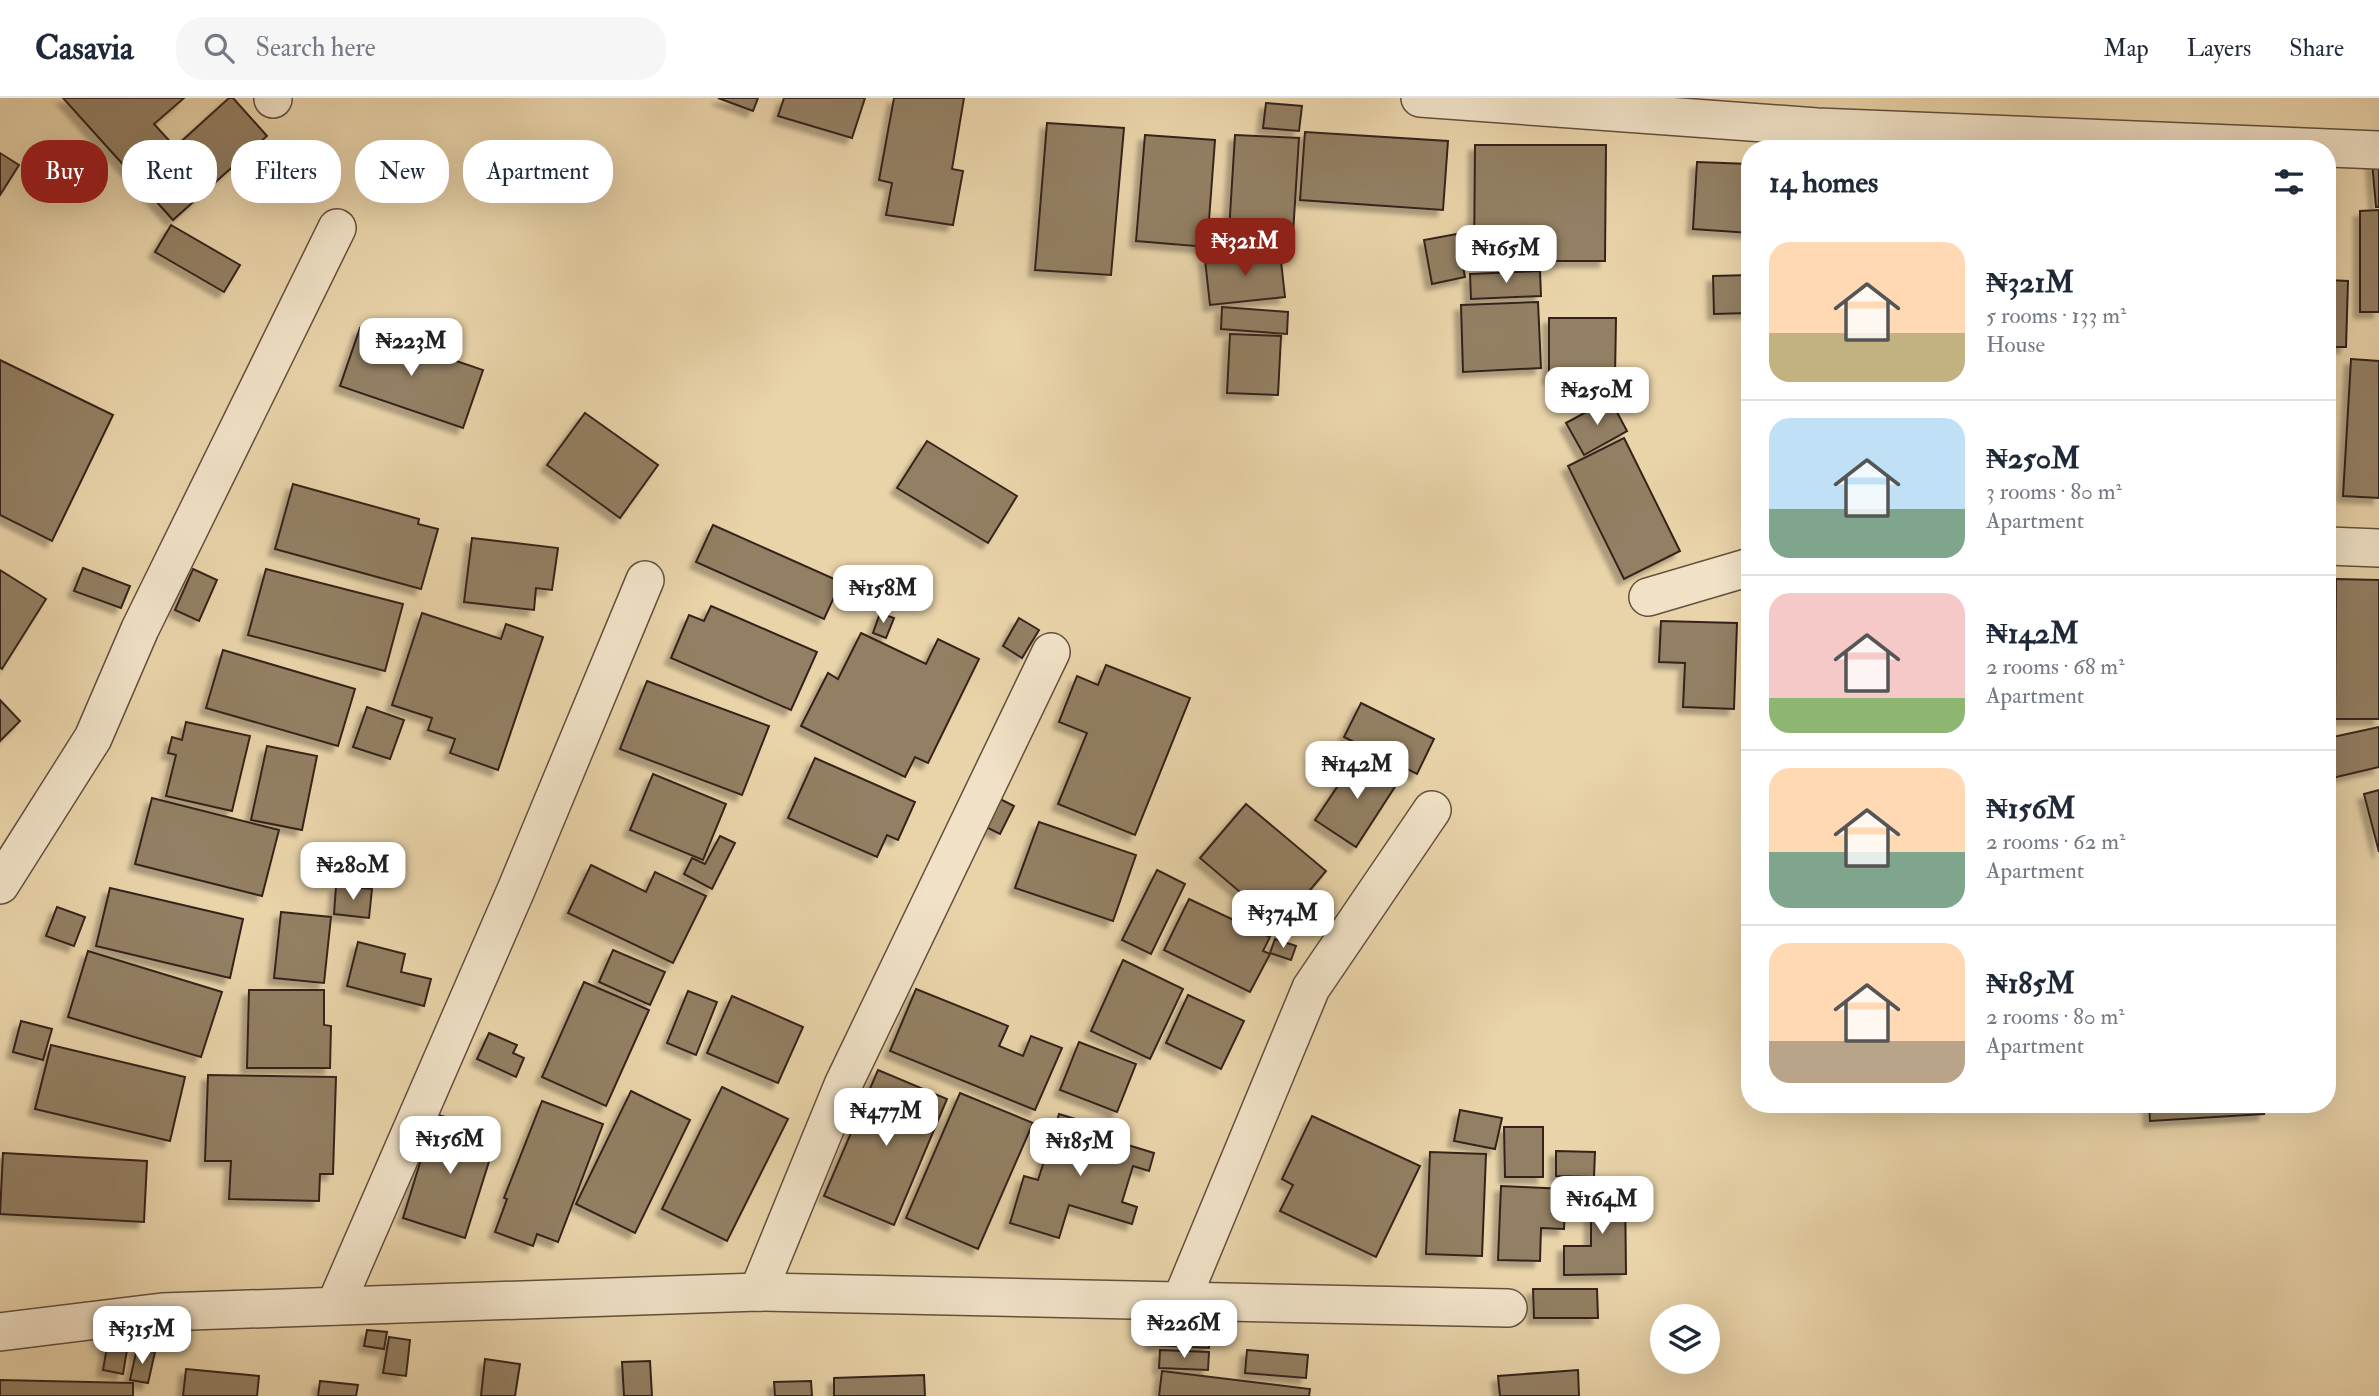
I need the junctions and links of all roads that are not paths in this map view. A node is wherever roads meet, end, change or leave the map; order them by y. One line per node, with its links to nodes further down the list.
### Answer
1 (1420, 98): 2 (street)
2 (1496, 100): 3 (street)
3 (1818, 138): 4 (street)
4 (1912, 140)
5 (2336, 149): 6 (street)
6 (2379, 150)
7 (337, 228): 15 (street)
8 (2336, 546): 9 (street)
9 (2379, 548)
10 (1741, 570): 12 (street)
11 (645, 580): 18 (street)
12 (1648, 597)
13 (1051, 652): 16 (street)
14 (1432, 810): 17 (street)
15 (0, 885)
16 (758, 1292): 17 (street); 18 (street)
17 (1181, 1301): 19 (street)
18 (335, 1306): 20 (street)
19 (1508, 1308)
20 (0, 1332)

